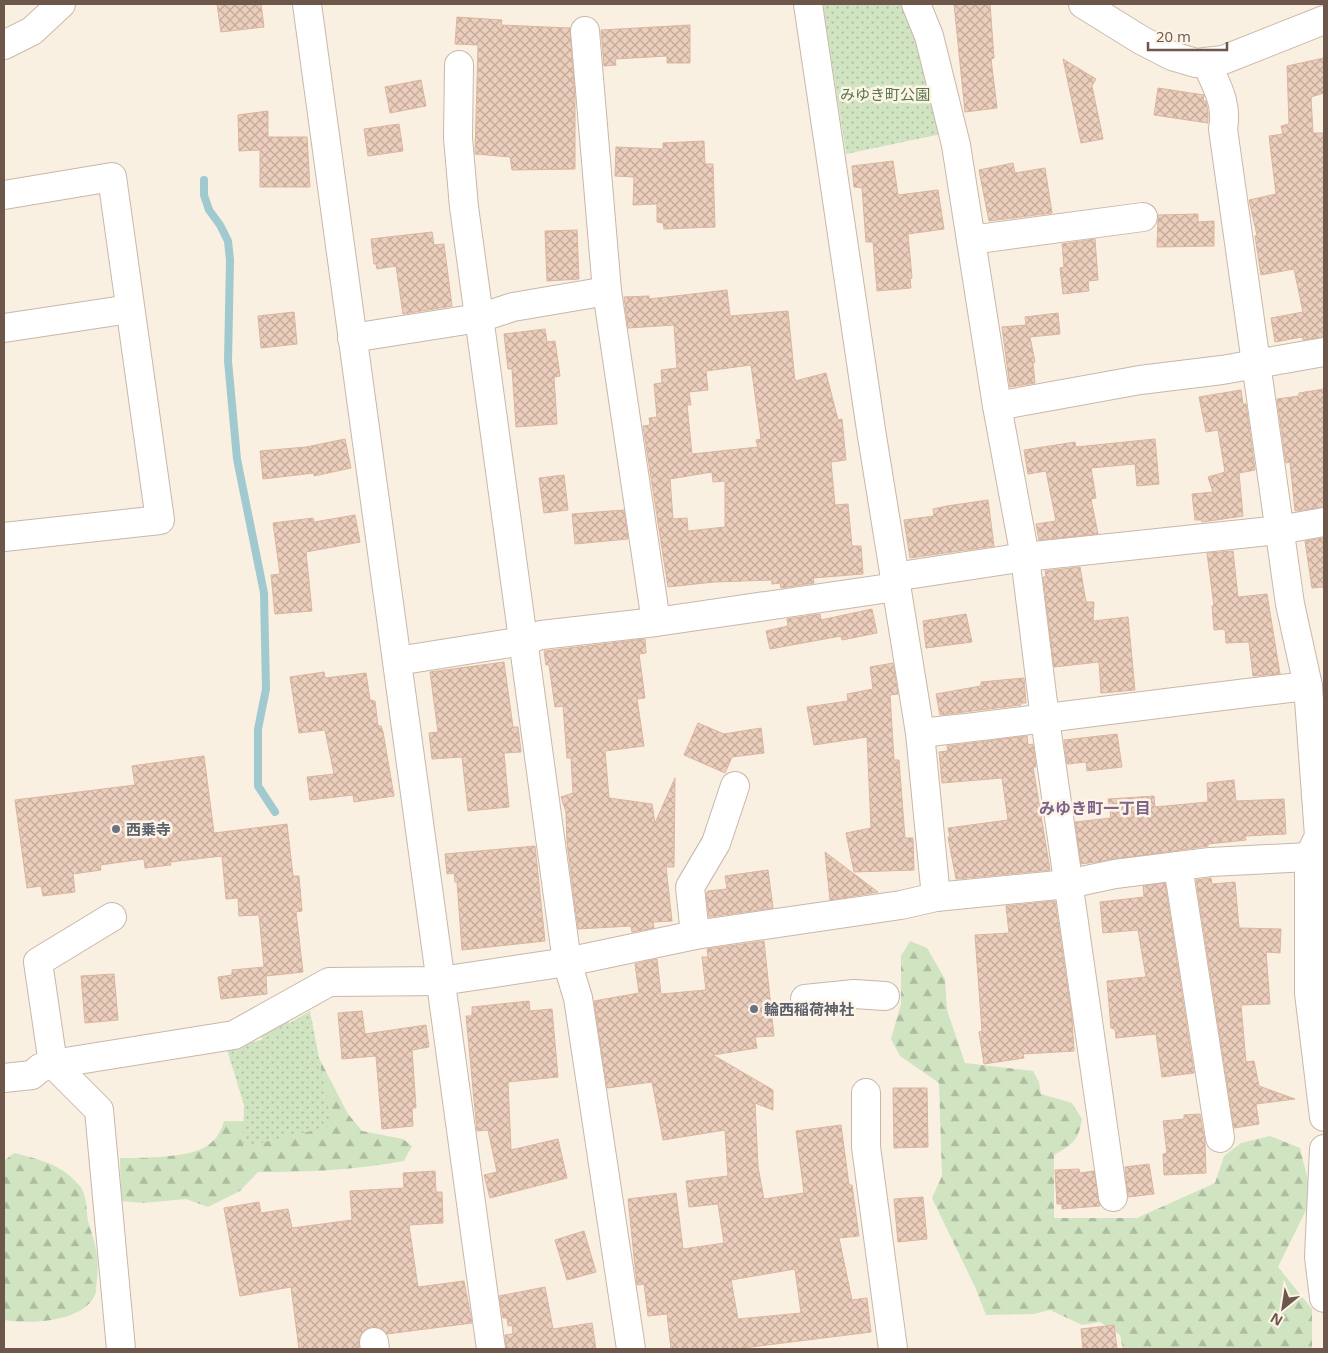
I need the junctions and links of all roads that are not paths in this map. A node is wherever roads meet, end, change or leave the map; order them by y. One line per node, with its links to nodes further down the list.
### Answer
1 (60, 4): 8 (street)
2 (306, 4): 18 (street)
3 (808, 4): 26 (street)
4 (916, 4): 13 (street)
5 (1082, 4): 9 (street)
6 (1323, 17): 9 (street)
7 (585, 31): 14 (street)
8 (4, 45)
9 (1206, 62): 20 (street)
10 (459, 65): 16 (street)
11 (4, 195): 15 (street)
12 (1143, 217): 13 (street)
13 (971, 240): 21 (street)
14 (607, 291): 16 (street); 27 (street)
15 (130, 309): 17 (street); 24 (street)
16 (479, 318): 18 (street); 28 (street)
17 (4, 328)
18 (352, 338): 29 (street)
19 (1324, 352): 20 (street)
20 (1256, 364): 21 (street); 23 (street)
21 (997, 406): 25 (street)
22 (1324, 522): 23 (street)
23 (1279, 530): 25 (street); 30 (street)
24 (4, 537)
25 (1025, 557): 26 (street); 31 (street)
26 (895, 582): 27 (street); 32 (street)
27 (656, 622): 28 (street)
28 (523, 641): 29 (street); 40 (street)
29 (396, 661): 41 (street)
30 (1308, 686): 31 (street); 34 (street)
31 (1045, 719): 32 (street); 36 (street)
32 (920, 732): 37 (street)
33 (735, 786): 39 (street)
34 (1316, 847): 35 (street); 47 (street)
35 (1178, 866): 36 (street); 48 (street)
36 (1068, 884): 37 (street); 50 (street)
37 (936, 897): 39 (street)
38 (112, 918): 44 (street)
39 (695, 935): 40 (street)
40 (567, 962): 41 (street); 54 (street)
41 (441, 981): 44 (street); 53 (street)
42 (884, 996): 43 (street)
43 (804, 999)
44 (53, 1064): 45 (street); 52 (street)
45 (4, 1078)
46 (866, 1093): 55 (street)
47 (1324, 1117)
48 (1220, 1138)
49 (1324, 1149): 51 (street)
50 (1113, 1196)
51 (1324, 1298)
52 (121, 1349)
53 (491, 1349)
54 (631, 1349)
55 (893, 1349)

